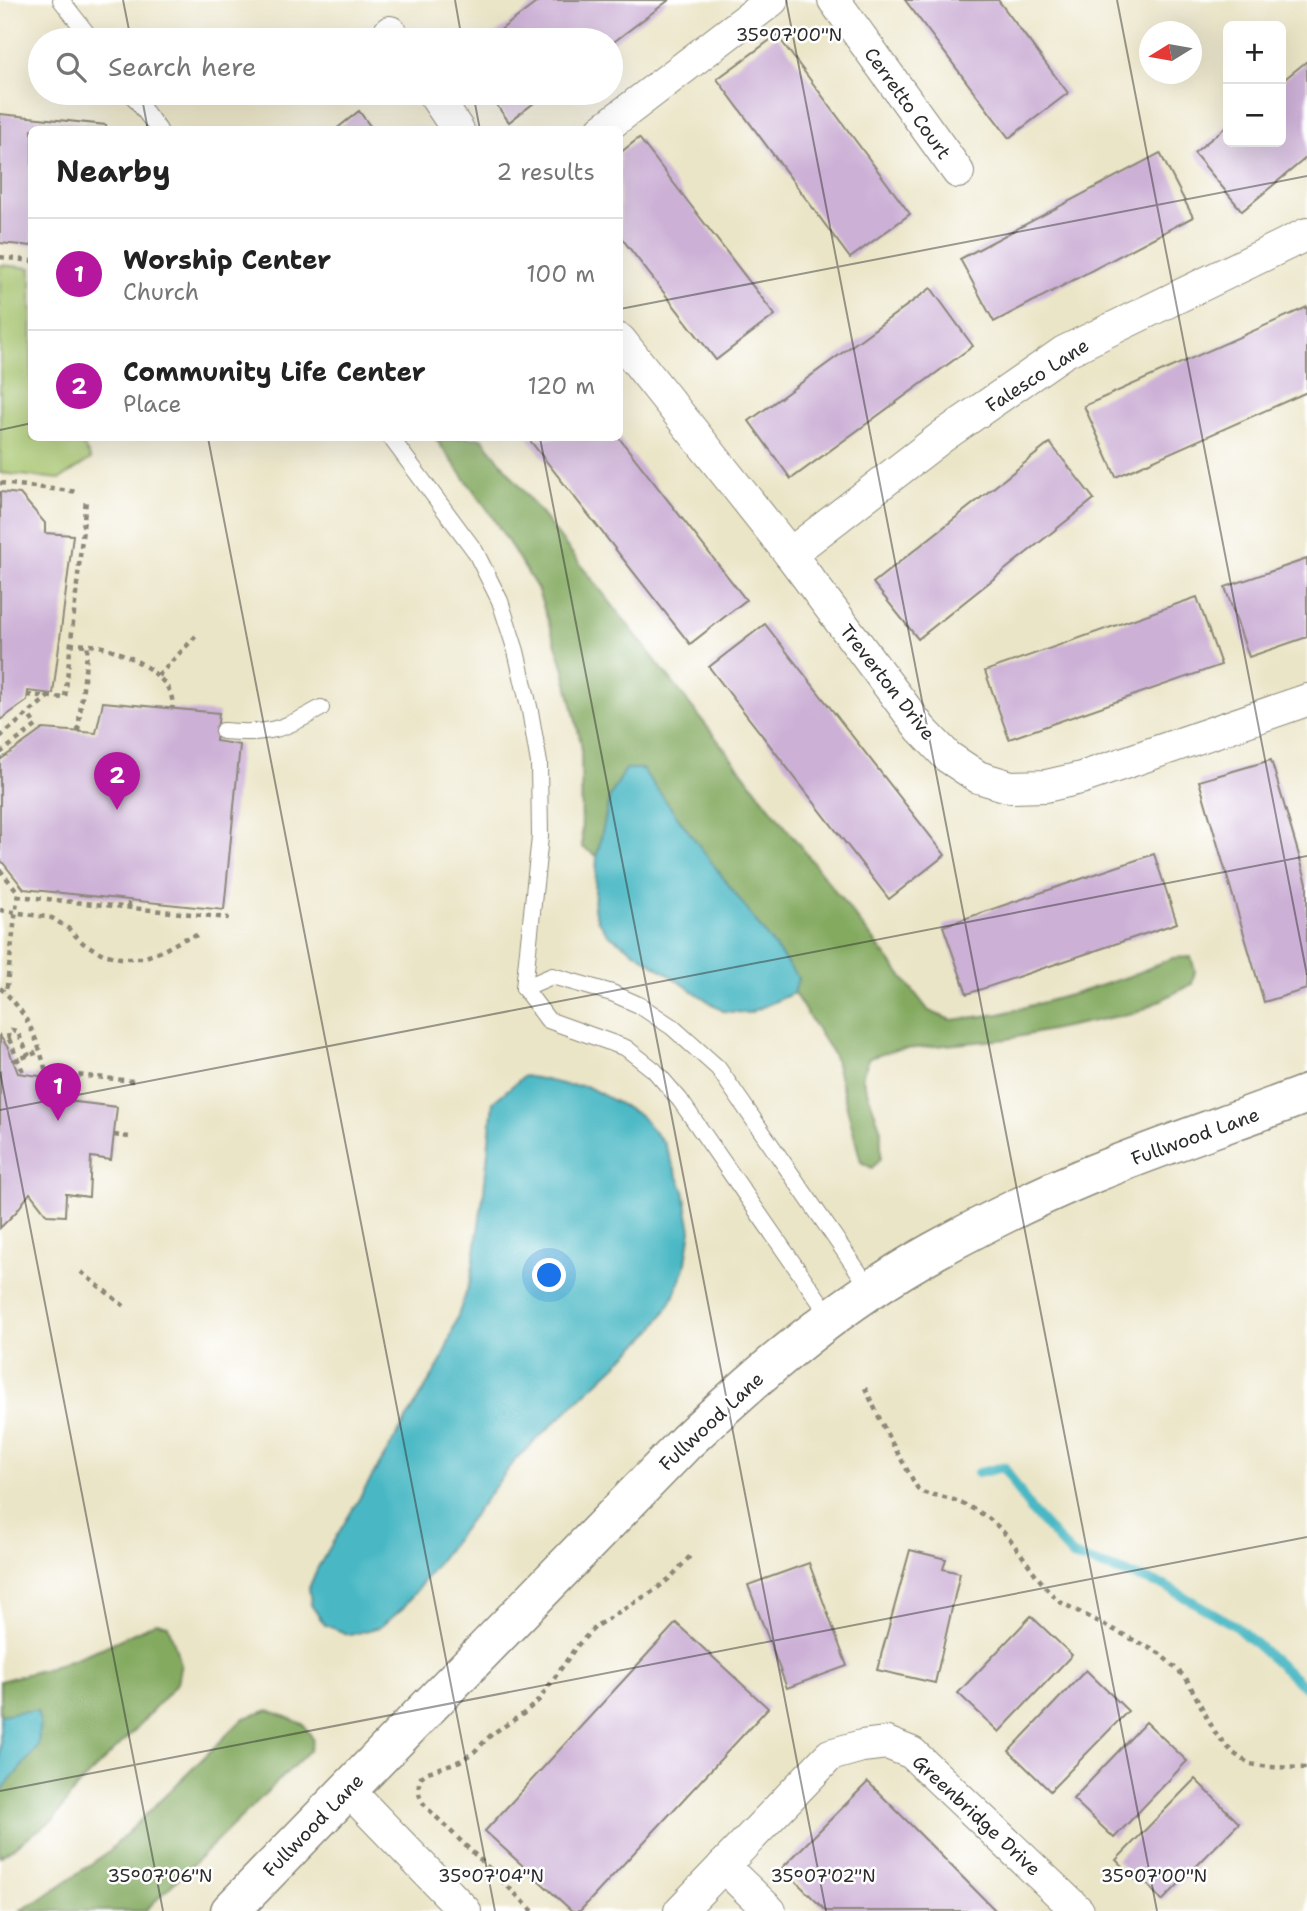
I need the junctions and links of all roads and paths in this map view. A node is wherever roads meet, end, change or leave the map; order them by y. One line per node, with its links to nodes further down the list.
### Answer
1 (61, 0): 4 (lane)
2 (772, 0): 9 (street)
3 (834, 0): 10 (street, Cerretto Court)
4 (83, 28)
5 (140, 105): 7 (lane)
6 (441, 105): 8 (street)
7 (156, 126)
8 (455, 126)
9 (607, 126)
10 (958, 172)
11 (1307, 234): 19 (street, Falesco Lane)
12 (0, 257): 13 (path)
13 (28, 260)
14 (623, 344): 19 (street, Treverton Drive)
15 (393, 441): 43 (lane)
16 (0, 483): 17 (path)
17 (79, 492)
18 (86, 500): 21 (path)
19 (790, 554): 26 (street, Treverton Drive)
20 (197, 635): 23 (path)
21 (70, 644): 22 (path); 25 (path)
22 (88, 645): 23 (path); 30 (path)
23 (158, 676): 28 (path)
24 (27, 695): 25 (path)
25 (50, 696): 29 (path)
26 (1307, 700)
27 (321, 708): 31 (lane)
28 (172, 709)
29 (28, 714): 32 (path); 33 (path)
30 (78, 731)
31 (223, 731)
32 (0, 737)
33 (0, 753)
34 (0, 870): 35 (path)
35 (17, 896): 37 (path); 39 (path)
36 (129, 900): 37 (path)
37 (129, 907): 40 (path)
38 (0, 910): 39 (path)
39 (15, 912): 41 (path); 44 (path)
40 (229, 918)
41 (201, 934)
42 (0, 988): 44 (path)
43 (524, 988): 54 (lane); 56 (lane)
44 (6, 994): 45 (path)
45 (41, 1051): 46 (path); 49 (path)
46 (29, 1055): 47 (path); 48 (path, bridge)
47 (13, 1061)
48 (24, 1074)
49 (134, 1081)
50 (1307, 1094): 54 (street, Fullwood Lane)
51 (114, 1135): 52 (path)
52 (129, 1137)
53 (81, 1272): 55 (path)
54 (871, 1290): 56 (street, Fullwood Lane)
55 (124, 1306)
56 (831, 1318): 60 (street, Fullwood Lane)
57 (865, 1388): 59 (path)
58 (693, 1553): 64 (path)
59 (1307, 1768)
60 (348, 1790): 62 (street, Fullwood Lane); 63 (street)
61 (723, 1866): 65 (street, Greenbridge Drive); 66 (street); 67 (street, Greenbridge Drive)
62 (230, 1911)
63 (465, 1911)
64 (533, 1911)
65 (680, 1911)
66 (770, 1911)
67 (1078, 1911)

